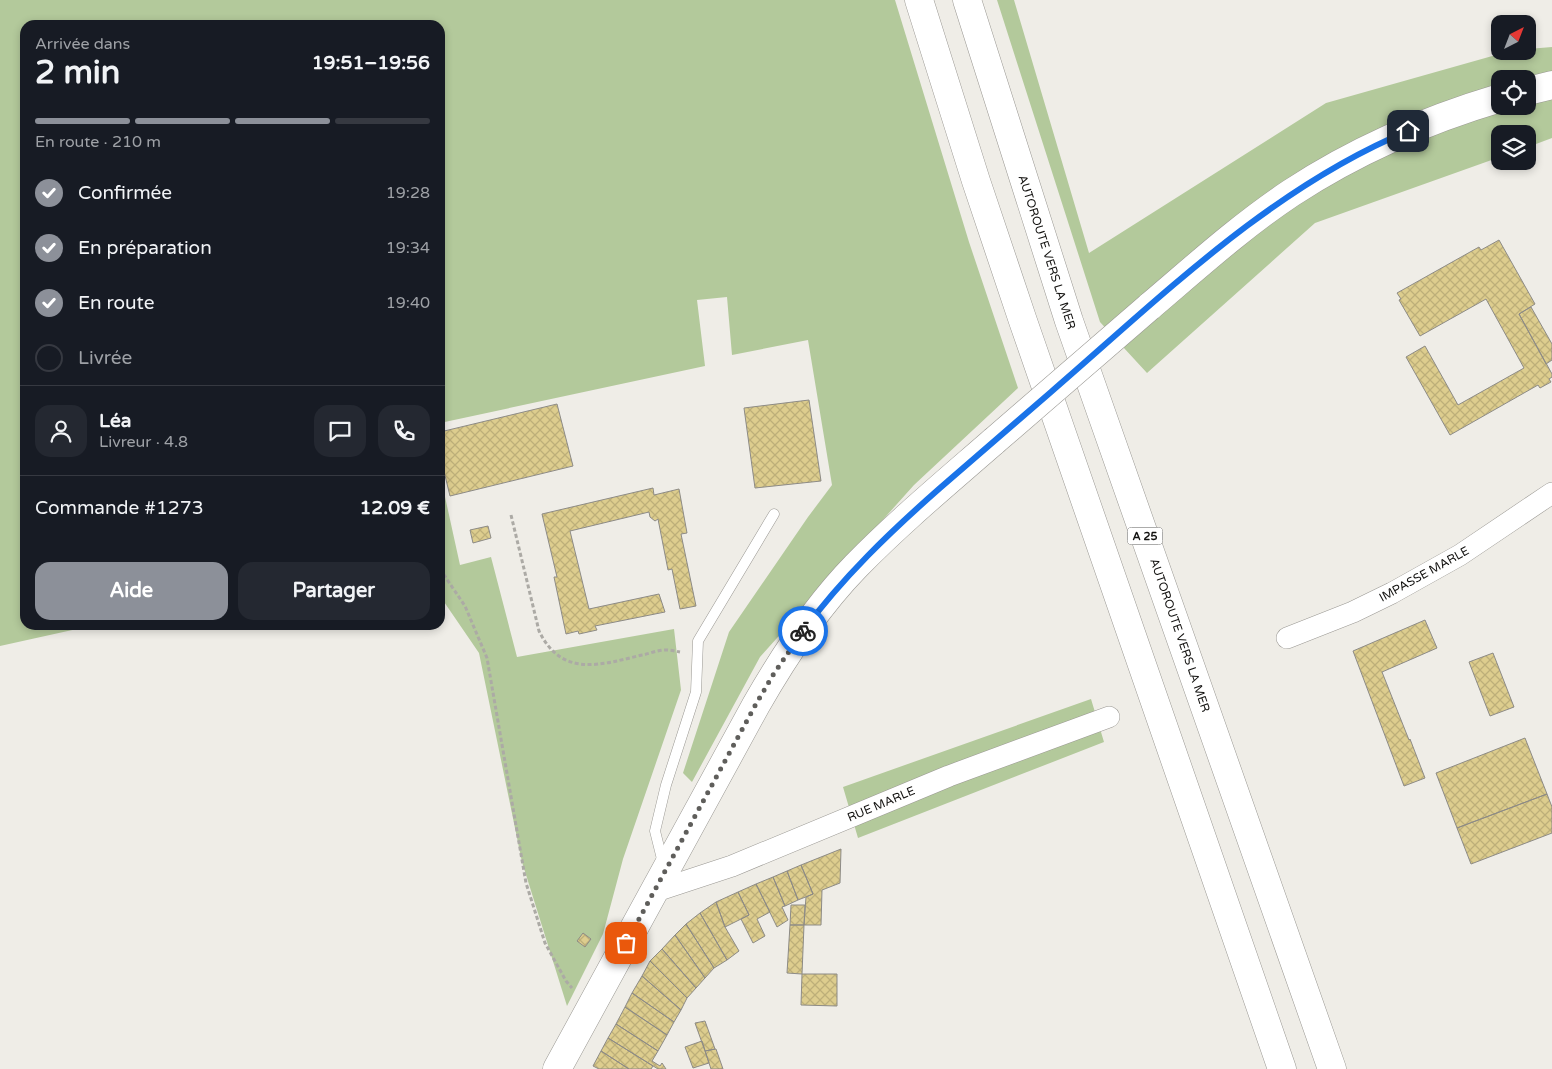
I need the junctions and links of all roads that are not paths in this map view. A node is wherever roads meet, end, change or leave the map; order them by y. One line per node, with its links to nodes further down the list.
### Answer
1 (919, 0): 12 (main road)
2 (967, 0): 13 (main road, AUTOROUTE VERS LA MER / A 25)
3 (1552, 85): 4 (main road)
4 (1536, 89)
5 (1491, 101): 10 (main road, bridge)
6 (1552, 493): 8 (street, IMPASSE MARLE)
7 (774, 514): 10 (lane)
8 (1287, 638)
9 (1109, 717): 10 (street, RUE MARLE)
10 (659, 882): 11 (main road)
11 (557, 1069)
12 (1282, 1069)
13 (1332, 1069)

